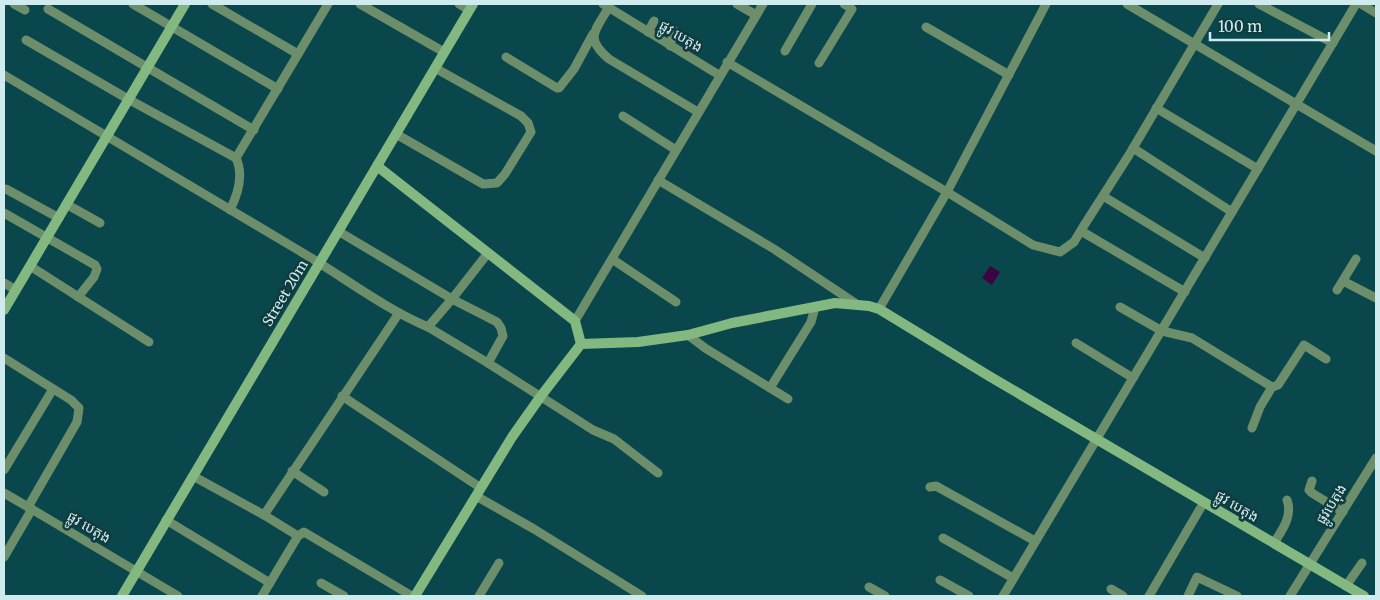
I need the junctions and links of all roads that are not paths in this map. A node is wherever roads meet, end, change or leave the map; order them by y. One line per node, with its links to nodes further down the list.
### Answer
1 (14, 4): 21 (street)
2 (134, 4): 25 (street)
3 (185, 4): 25 (street)
4 (212, 4): 36 (street)
5 (328, 4): 36 (street)
6 (360, 4): 34 (street)
7 (459, 4): 19 (street)
8 (736, 4): 23 (street)
9 (763, 4): 23 (street)
10 (812, 4): 35 (street)
11 (844, 4): 39 (street)
12 (1046, 4): 44 (street)
13 (1127, 4): 31 (street)
14 (1218, 4): 31 (street)
15 (1259, 4): 32 (street)
16 (1356, 4): 32 (street)
17 (1361, 4): 22 (street)
18 (606, 5): 28 (street); 29 (street, ផ្លូវ បេតុង)
19 (471, 7): 34 (street, Street 20m)
20 (48, 9): 40 (street)
21 (25, 10)
22 (1376, 13)
23 (756, 15): 38 (street)
24 (654, 21): 29 (street)
25 (171, 26): 40 (street); 45 (street)
26 (926, 27): 44 (street)
27 (674, 30): 33 (street)
28 (595, 31): 37 (street); 49 (street)
29 (648, 32): 33 (street, ផ្លូវ បេតុង)
30 (26, 40): 46 (street)
31 (1194, 43): 47 (street); 48 (street)
32 (1333, 43): 47 (street)
33 (670, 46): 43 (street, ផ្លូវ បេតុង)
34 (444, 52): 41 (street, Street 20m)
35 (785, 52)
36 (298, 54): 45 (street)
37 (506, 57)
38 (727, 62): 43 (street); 62 (street)
39 (819, 63)
40 (148, 66): 46 (street); 51 (street)
41 (434, 68): 52 (street, Street 20m); 52 (street)
42 (4, 75): 53 (street)
43 (719, 75): 49 (street)
44 (1009, 75): 62 (street)
45 (278, 89): 51 (street)
46 (128, 100): 53 (street); 57 (street)
47 (1297, 103): 56 (street); 59 (street)
48 (1156, 108): 54 (street); 59 (street)
49 (698, 112): 55 (street)
50 (623, 116): 55 (street)
51 (254, 130): 57 (street)
52 (396, 134): 58 (street, Street 20m)
53 (107, 136): 64 (street); 65 (street)
54 (1133, 148): 63 (street); 66 (street)
55 (676, 150): 60 (street)
56 (1376, 151)
57 (236, 158): 65 (street)
58 (377, 166): 70 (street, Street 20m); 73 (street)
59 (1258, 170): 66 (street)
60 (658, 180): 75 (street); 88 (street)
61 (6, 189): 68 (street)
62 (947, 192): 71 (street); 91 (street)
63 (1103, 196): 71 (street); 74 (street)
64 (66, 204): 68 (street); 69 (street)
65 (230, 210): 77 (street)
66 (1232, 212): 74 (street)
67 (4, 213): 72 (street)
68 (58, 218): 72 (street)
69 (100, 223)
70 (338, 231): 77 (street, Street 20m); 86 (street)
71 (1081, 231): 83 (street)
72 (46, 238): 78 (street); 84 (street)
73 (488, 253): 86 (street); 94 (street)
74 (1205, 258): 83 (street)
75 (612, 259): 87 (street); 94 (street)
76 (1356, 259): 79 (street)
77 (319, 262): 93 (street); 117 (street, Street 20m)
78 (30, 266): 81 (street); 84 (street)
79 (1343, 282): 82 (street); 85 (street)
80 (4, 283): 81 (street)
81 (16, 290): 92 (street)
82 (1337, 290)
83 (1185, 292): 96 (street)
84 (78, 297): 98 (street)
85 (1376, 298)
86 (452, 299): 95 (street); 103 (street)
87 (676, 302)
88 (855, 304): 89 (street, ផ្លូវ បេតុង); 91 (street, ផ្លូវ បេតុង)
89 (815, 307): 97 (street, ផ្លូវ បេតុង); 106 (street)
90 (1120, 307): 96 (street)
91 (879, 309): 112 (street, ផ្លូវ បេតុង)
92 (4, 310)
93 (399, 313): 95 (street); 108 (street)
94 (575, 322): 100 (street)
95 (428, 327): 103 (street)
96 (1162, 330): 104 (street); 105 (street)
97 (688, 335): 100 (street, ផ្លូវ បេតុង); 106 (street)
98 (149, 342)
99 (1076, 343): 104 (street)
100 (581, 344): 109 (street)
101 (4, 358): 107 (street)
102 (1326, 359): 105 (street)
103 (488, 363): 109 (street)
104 (1133, 378): 112 (street)
105 (1272, 387): 111 (street)
106 (770, 388): 110 (street)
107 (53, 389): 114 (street); 125 (street)
108 (342, 396): 115 (street); 121 (street)
109 (541, 396): 116 (street); 121 (street)
110 (788, 399)
111 (1252, 428)
112 (1097, 439): 124 (street, ផ្លូវ បេតុង); 131 (street)
113 (1376, 458): 126 (street, ផ្លូវបេតុង)
114 (4, 470)
115 (292, 471): 120 (street); 127 (street)
116 (658, 473)
117 (193, 476): 127 (street); 128 (street, Street 20m)
118 (1312, 481): 126 (street)
119 (930, 487): 131 (street)
120 (324, 492)
121 (479, 492): 149 (street); 151 (street)
122 (4, 493): 125 (street, ផ្លូវ បេតុង)
123 (1287, 500): 132 (street)
124 (1204, 502): 132 (street, ផ្លូវ បេតុង); 156 (street)
125 (30, 508): 133 (street); 137 (street, ផ្លូវ បេតុង)
126 (1343, 512): 136 (street, ផ្លូវបេតុង)
127 (264, 515): 129 (street)
128 (166, 520): 137 (street, Street 20m); 140 (street)
129 (298, 536): 140 (street); 149 (street)
130 (943, 538): 138 (street)
131 (1035, 541): 138 (street)
132 (1274, 544): 136 (street, ផ្លូវ បេតុង)
133 (4, 557)
134 (499, 563): 150 (street)
135 (1362, 563): 142 (street)
136 (1310, 565): 142 (street, ផ្លូវ បេតុង); 159 (street, ផ្លូវបេតុង)
137 (136, 571): 145 (street, Street 20m); 146 (street, ផ្លូវ បេតុង)
138 (1013, 578): 154 (street)
139 (940, 580): 153 (street)
140 (270, 583): 147 (street)
141 (321, 583): 148 (street)
142 (1346, 586): 160 (street, ផ្លូវ បេតុង)
143 (869, 587): 152 (street)
144 (1111, 590): 155 (street)
145 (122, 596)
146 (178, 596)
147 (262, 596)
148 (344, 596)
149 (413, 596)
150 (479, 596)
151 (642, 596)
152 (885, 596)
153 (969, 596)
154 (1003, 596)
155 (1122, 596)
156 (1149, 596)
157 (1188, 596): 158 (street)
158 (1235, 596)
159 (1290, 596)
160 (1364, 596)

